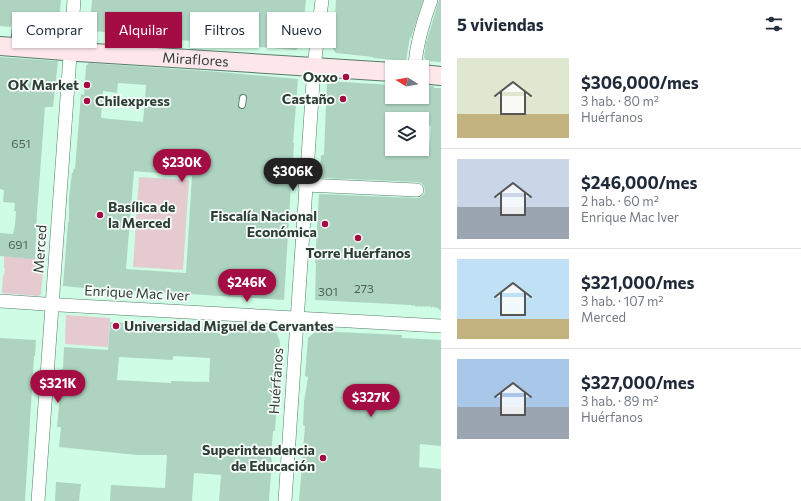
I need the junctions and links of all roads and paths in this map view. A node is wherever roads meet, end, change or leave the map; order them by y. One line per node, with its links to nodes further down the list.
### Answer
1 (74, 0): 5 (street, Merced)
2 (322, 0): 7 (street, Huérfanos)
3 (431, 0): 6 (street)
4 (16, 49): 5 (street, Miraflores)
5 (70, 52): 7 (street, Miraflores); 18 (street, Merced)
6 (415, 60)
7 (314, 67): 8 (street, Miraflores); 14 (street, Huérfanos)
8 (385, 72)
9 (429, 75): 10 (street)
10 (441, 76)
11 (243, 98): 12 (lane)
12 (242, 105)
13 (292, 164): 14 (lane)
14 (307, 165): 15 (street, Huérfanos)
15 (306, 185): 16 (street); 19 (street, Huérfanos)
16 (417, 190)
17 (0, 301): 18 (street, Enrique Mac Iver)
18 (52, 305): 19 (street, Enrique Mac Iver); 21 (street, Merced)
19 (296, 318): 20 (street, Enrique Mac Iver); 22 (street, Huérfanos)
20 (441, 326)
21 (38, 501)
22 (285, 501)

